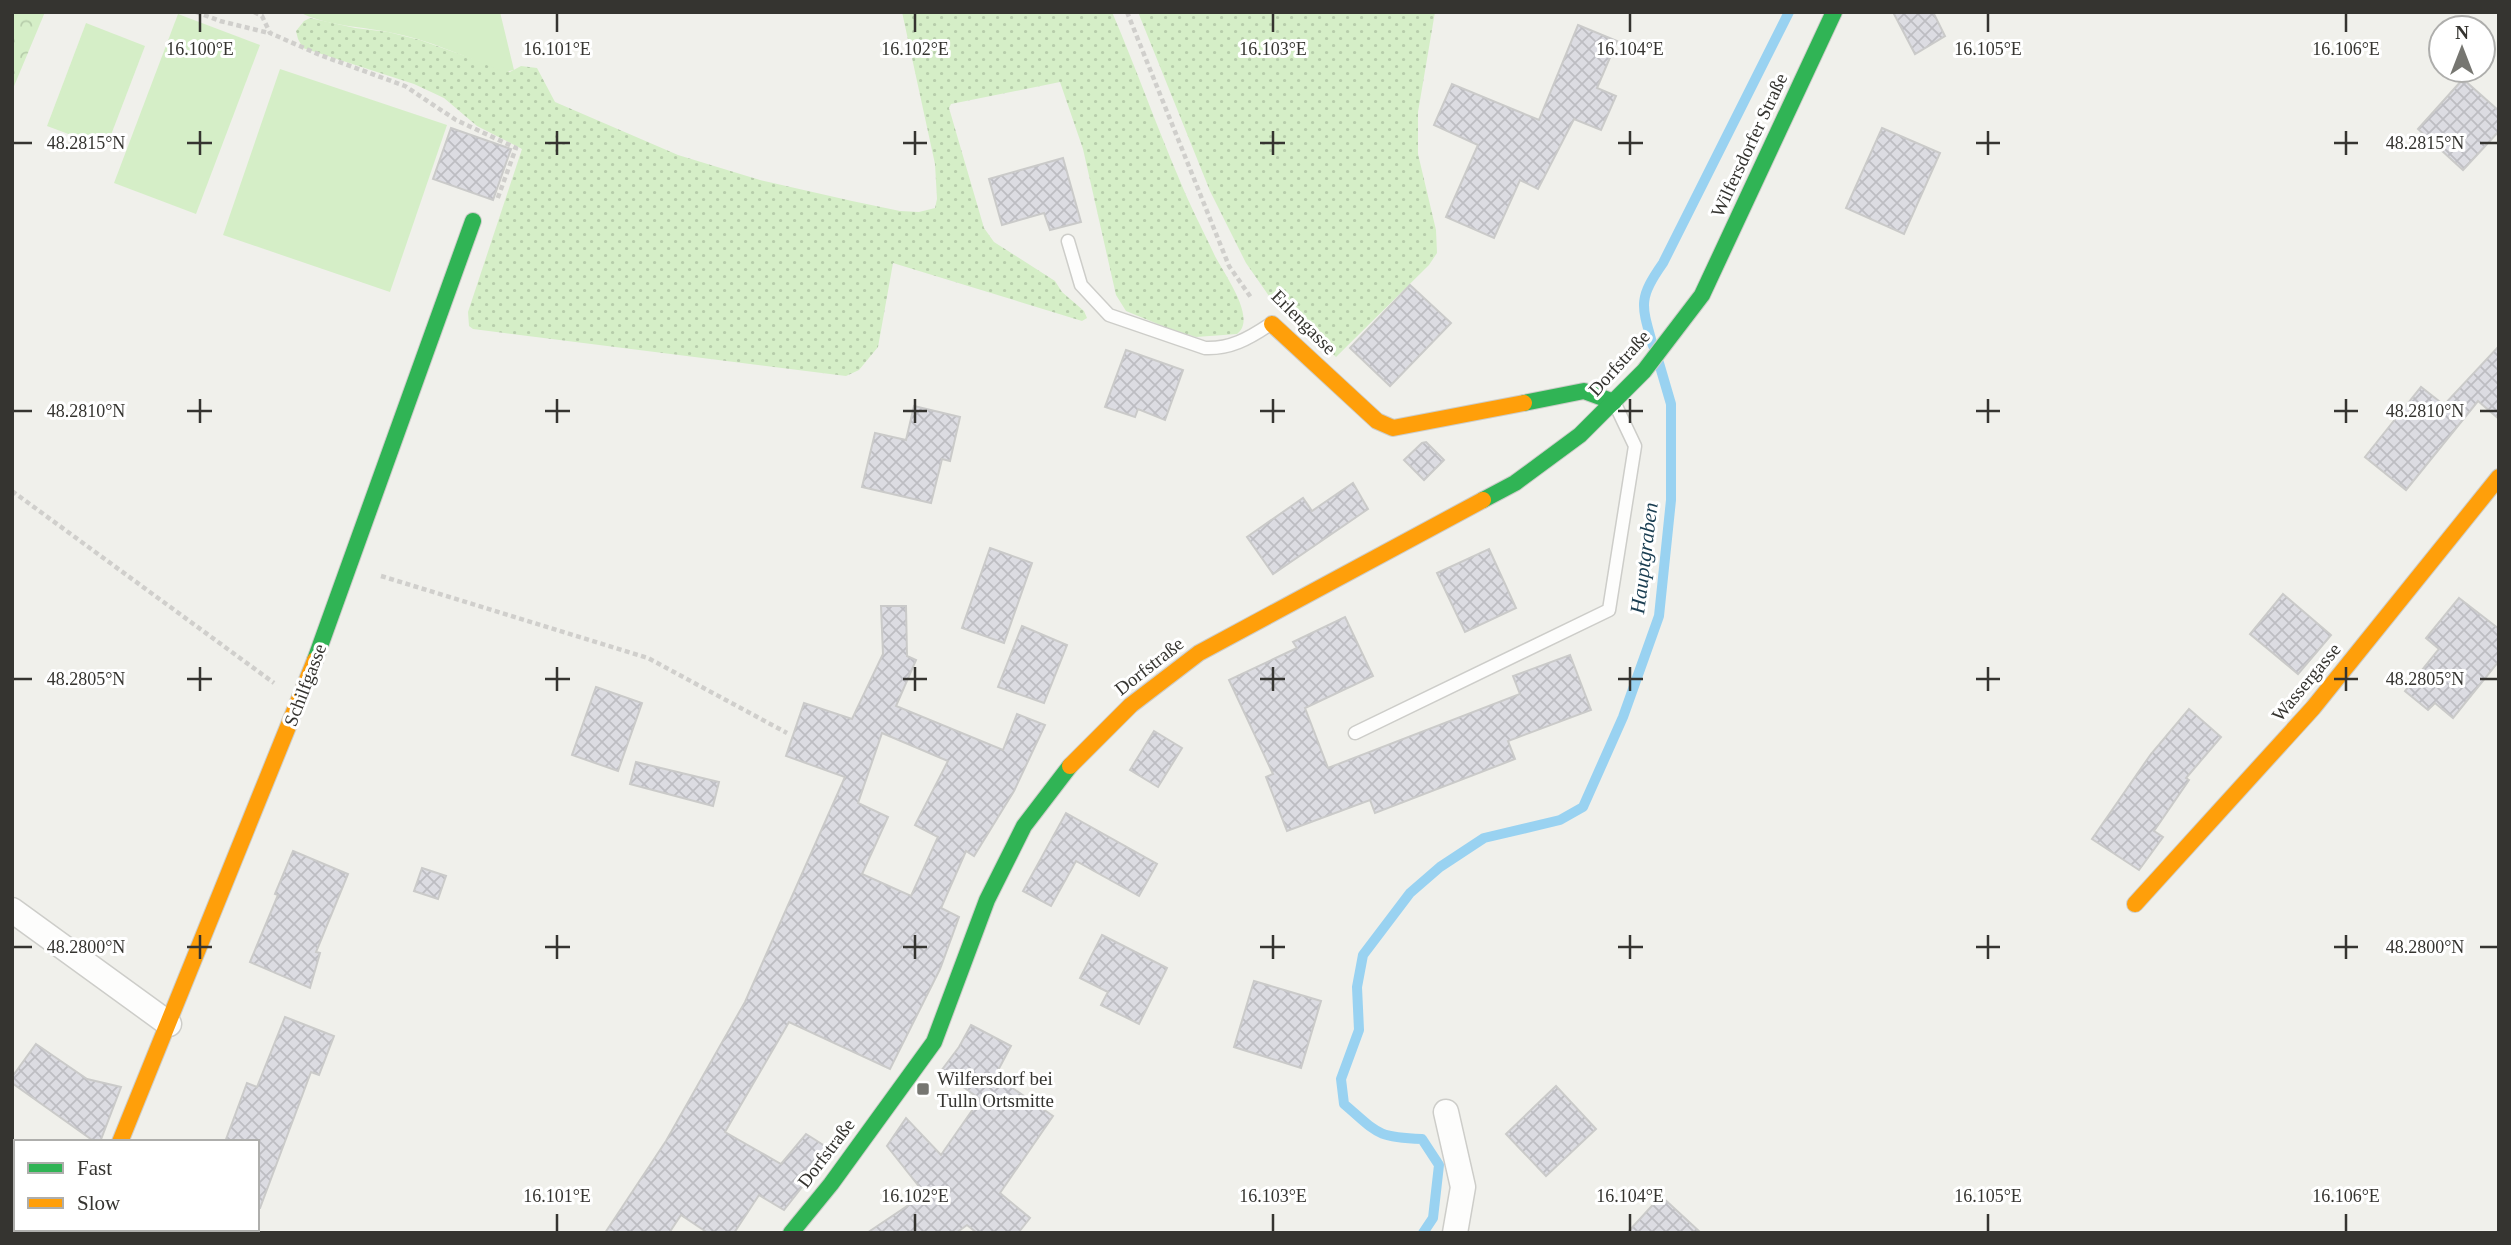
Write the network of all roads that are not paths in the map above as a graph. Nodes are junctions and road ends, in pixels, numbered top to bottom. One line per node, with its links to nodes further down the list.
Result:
1 (1834, 12): 4 (street, Wilfersdorfer Straße)
2 (473, 221): 11 (street, Schilfgasse)
3 (1068, 241): 5 (lane)
4 (1702, 295): 6 (street, Dorfstraße)
5 (1272, 324): 6 (street, Erlengasse)
6 (1614, 402): 8 (lane); 14 (street, Dorfstraße)
7 (2499, 477): 9 (street, Wassergasse)
8 (1355, 733)
9 (2134, 904)
10 (12, 910): 11 (street)
11 (169, 1024): 13 (street, Schilfgasse)
12 (1446, 1112): 15 (street)
13 (121, 1140)
14 (791, 1233)
15 (1455, 1233)

